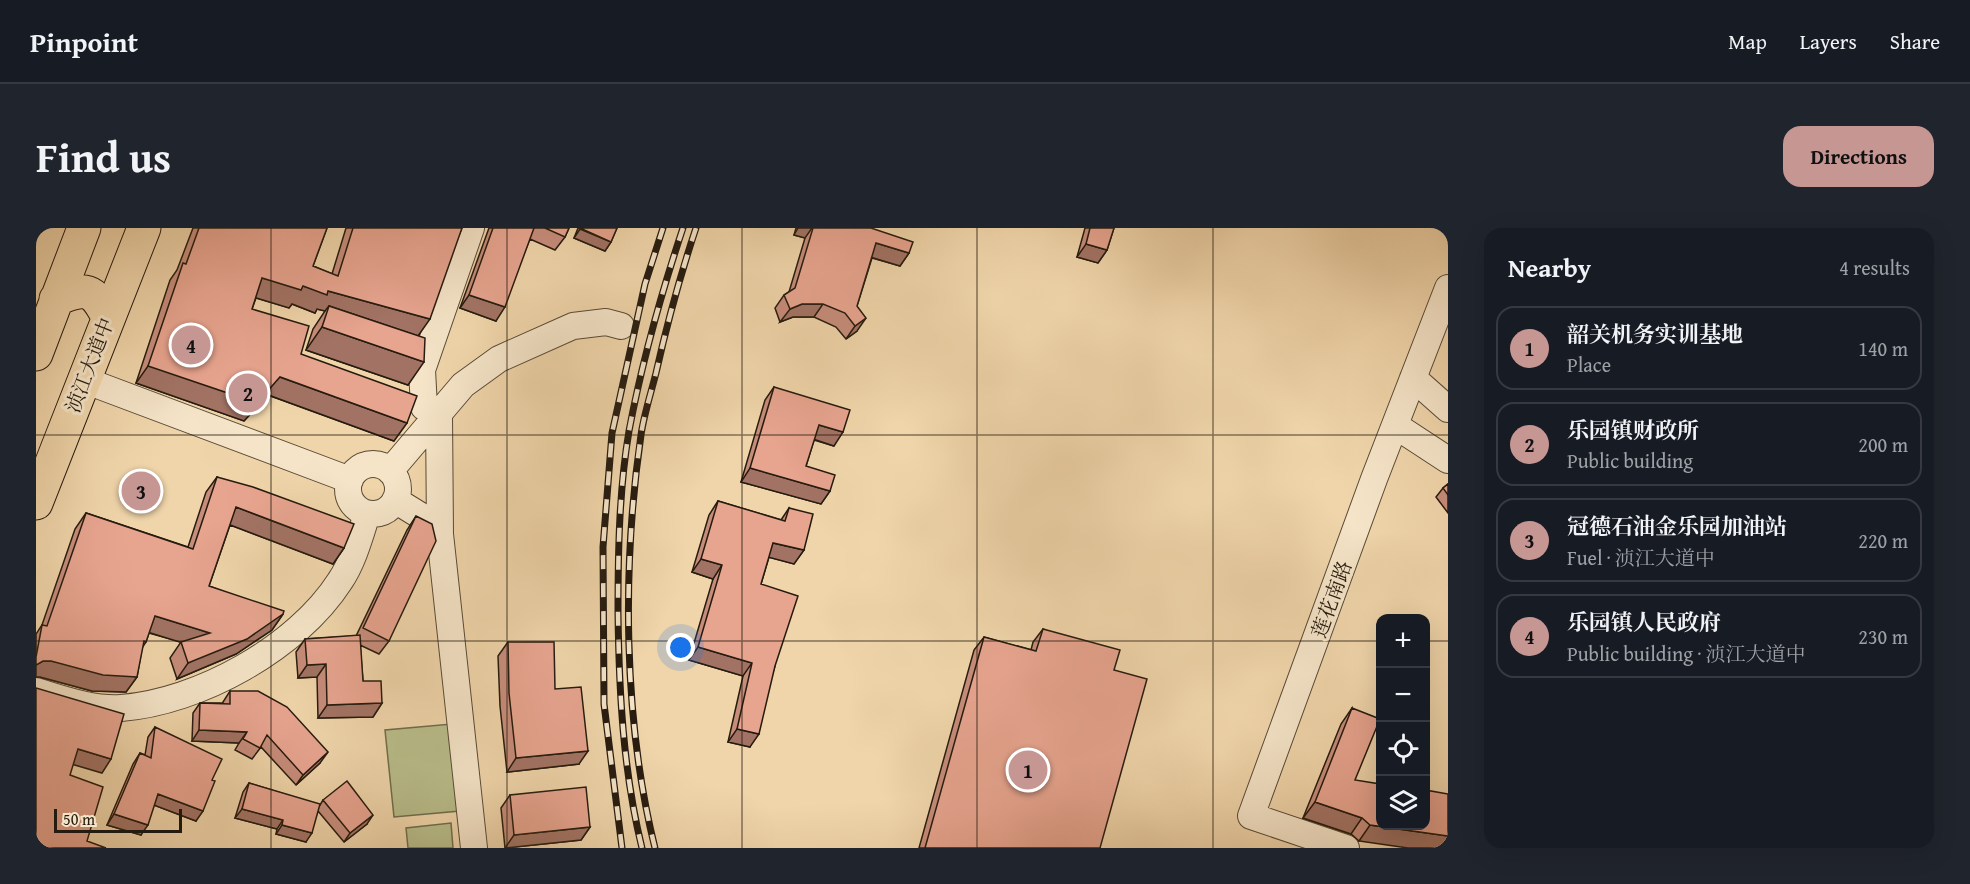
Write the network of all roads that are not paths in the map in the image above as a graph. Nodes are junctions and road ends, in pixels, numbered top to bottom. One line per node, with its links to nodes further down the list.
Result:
1 (84, 228): 5 (main road)
2 (144, 228): 6 (main road, 浈江大道中)
3 (471, 228): 12 (street)
4 (1448, 288): 9 (street, 莲花南路)
5 (46, 295): 6 (main road); 8 (main road)
6 (108, 316): 10 (main road, 浈江大道中)
7 (621, 326): 12 (street)
8 (36, 354)
9 (1413, 378): 11 (street); 13 (street, 莲花南路)
10 (84, 380): 16 (street); 18 (main road, 浈江大道中)
11 (1448, 409)
12 (439, 414): 15 (street); 20 (street)
13 (1396, 426): 14 (street); 23 (street, 莲花南路)
14 (1448, 460)
15 (390, 471): 16 (street); 17 (street)
16 (350, 480): 19 (street)
17 (396, 501): 19 (street); 20 (street)
18 (36, 502)
19 (368, 514): 21 (street)
20 (440, 534): 22 (street)
21 (36, 692)
22 (474, 848)
23 (1346, 848)

